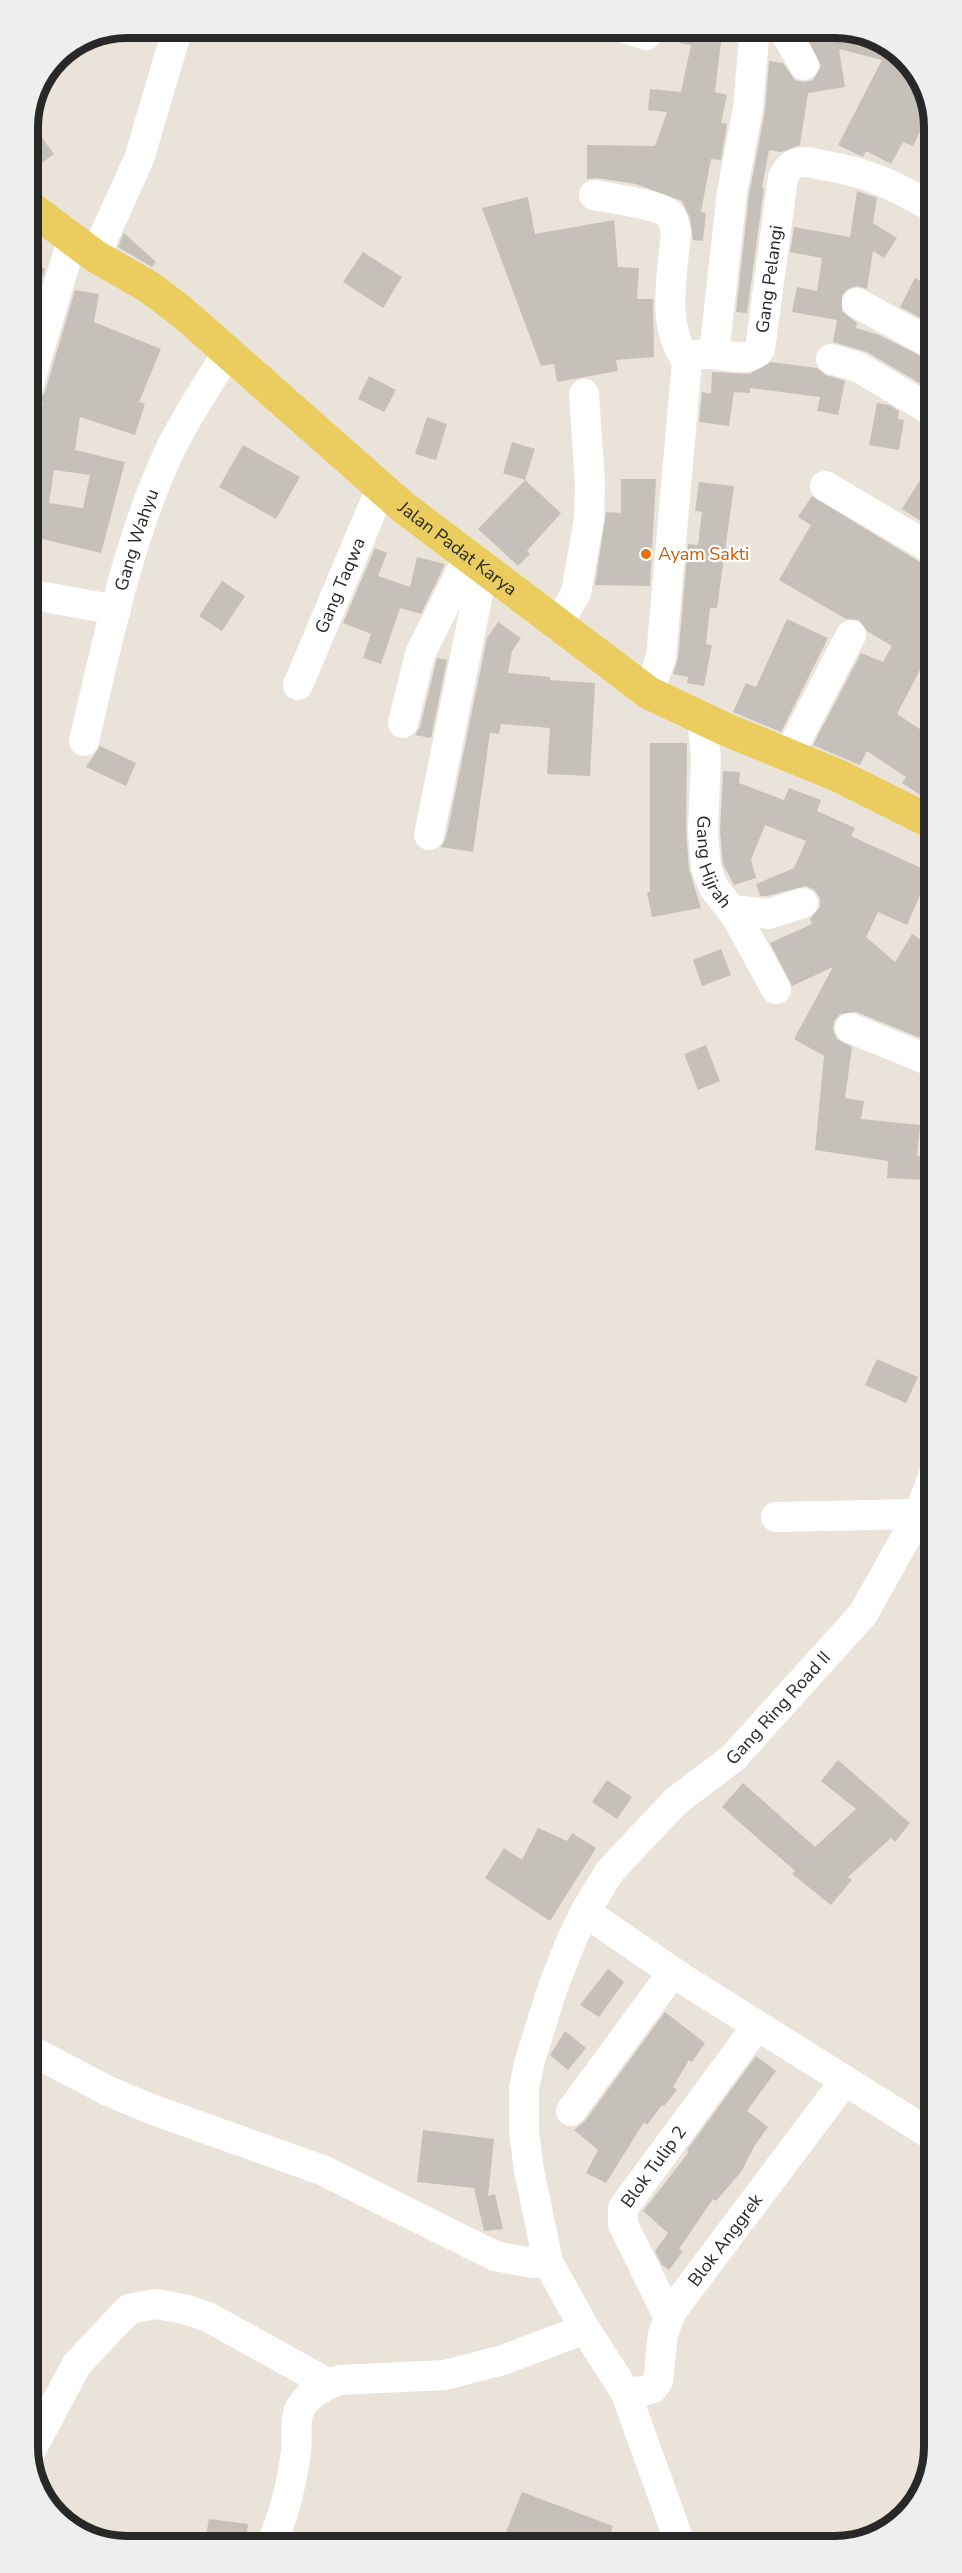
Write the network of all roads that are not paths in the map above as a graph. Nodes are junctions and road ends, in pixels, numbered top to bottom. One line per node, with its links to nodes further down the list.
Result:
1 (175, 38): 8 (street)
2 (753, 38): 12 (street)
3 (788, 38): 4 (street)
4 (804, 65)
5 (594, 195): 12 (street)
6 (924, 202): 12 (street, Gang Pelangi)
7 (38, 213): 8 (main road, Jalan Padat Karya)
8 (83, 248): 11 (main road, Jalan Padat Karya); 14 (street)
9 (857, 303): 10 (street)
10 (924, 340)
11 (227, 353): 18 (main road, Jalan Padat Karya); 22 (street, Gang Wahyu)
12 (701, 357): 26 (street)
13 (831, 359): 16 (street)
14 (38, 362)
15 (584, 394): 23 (street)
16 (924, 406)
17 (825, 486): 19 (street)
18 (381, 488): 20 (main road, Jalan Padat Karya); 25 (street, Gang Taqwa)
19 (924, 544)
20 (476, 564): 23 (main road, Jalan Padat Karya); 28 (street); 32 (street)
21 (38, 596): 22 (street)
22 (116, 610): 29 (street, Gang Wahyu)
23 (557, 626): 26 (main road, Jalan Padat Karya)
24 (850, 635): 30 (street)
25 (298, 685)
26 (650, 693): 27 (main road, Jalan Padat Karya)
27 (702, 718): 30 (main road, Jalan Padat Karya); 34 (street, Gang Hijrah)
28 (403, 723)
29 (84, 741)
30 (789, 754): 31 (main road, Jalan Padat Karya)
31 (924, 819)
32 (429, 835)
33 (802, 903): 34 (street)
34 (732, 910): 35 (street, Gang Hijrah)
35 (776, 989)
36 (850, 1028): 37 (street)
37 (924, 1058)
38 (924, 1501): 39 (street, Gang Ring Road II)
39 (919, 1514): 40 (street); 41 (street, Gang Ring Road II)
40 (776, 1517)
41 (585, 1912): 42 (street); 48 (street, Gang Ring Road II)
42 (673, 1972): 43 (street); 46 (street)
43 (757, 2026): 45 (street); 49 (street, Blok Tulip 2)
44 (38, 2054): 48 (street)
45 (844, 2082): 47 (street); 49 (street, Blok Anggrek)
46 (571, 2111)
47 (924, 2131)
48 (548, 2262): 50 (street, Gang Ring Road II)
49 (669, 2318): 52 (street, Blok Anggrek)
50 (585, 2329): 51 (street); 52 (street, Gang Ring Road II)
51 (329, 2384): 53 (street); 54 (street)
52 (625, 2391): 55 (street, Gang Ring Road II)
53 (38, 2437)
54 (274, 2535)
55 (677, 2536)

